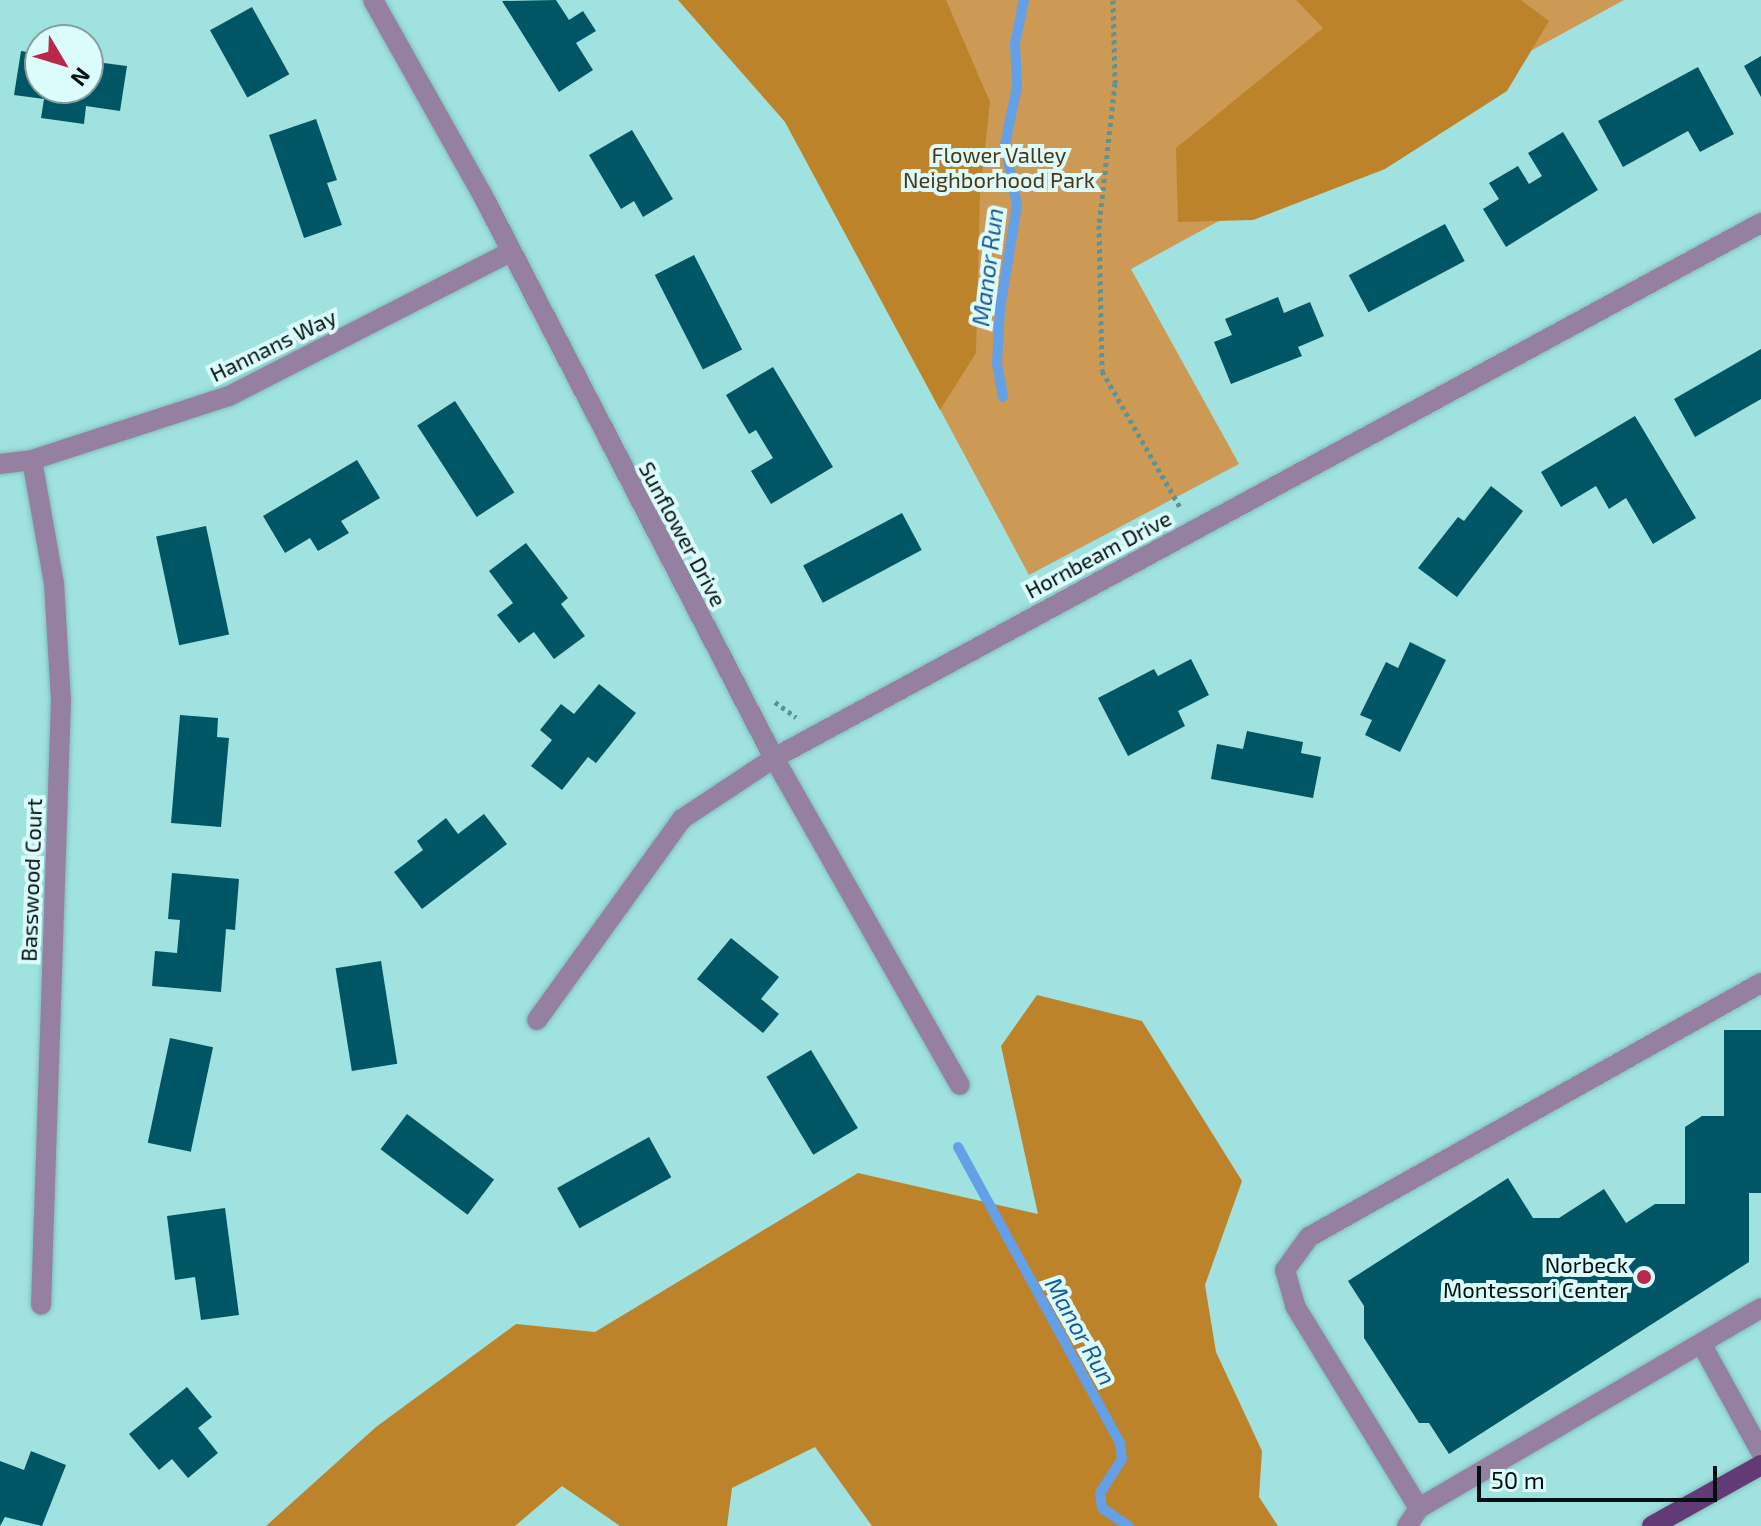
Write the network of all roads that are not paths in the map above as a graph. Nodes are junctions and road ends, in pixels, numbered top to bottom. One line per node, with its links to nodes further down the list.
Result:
1 (373, 0): 3 (street, Sunflower Drive)
2 (1761, 223): 6 (street, Hornbeam Drive)
3 (509, 253): 4 (street, Hannans Way); 6 (street, Sunflower Drive)
4 (32, 460): 5 (street, Hannans Way); 10 (street, Basswood Court)
5 (0, 464)
6 (774, 758): 8 (street, Hornbeam Drive); 9 (street, Sunflower Drive)
7 (1761, 983): 15 (street)
8 (537, 1020)
9 (960, 1085)
10 (41, 1305)
11 (1761, 1308): 12 (street)
12 (1702, 1345): 13 (street); 15 (street)
13 (1761, 1452)
14 (1761, 1465): 16 (main road)
15 (1419, 1508): 17 (street)
16 (1677, 1520): 18 (main road)
17 (1407, 1526)
18 (1652, 1526)

